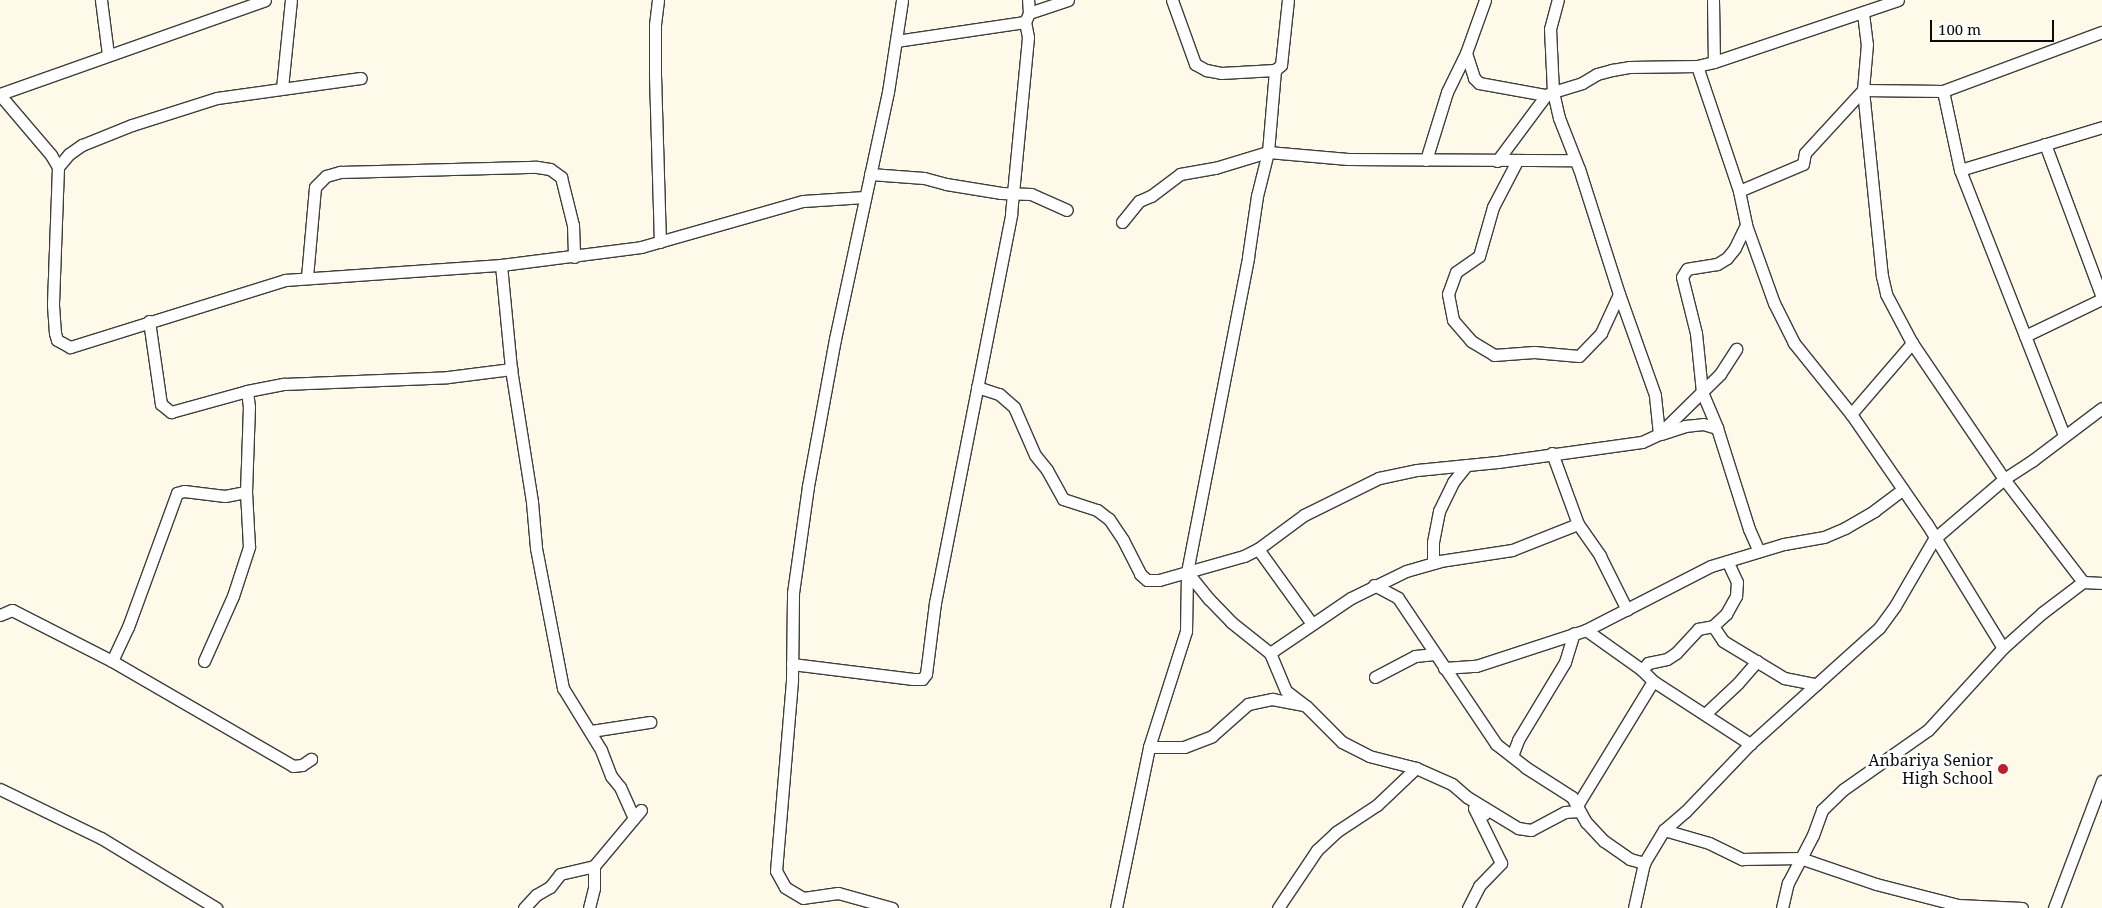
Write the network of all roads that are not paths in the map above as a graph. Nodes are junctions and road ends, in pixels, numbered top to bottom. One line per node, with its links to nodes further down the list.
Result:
1 (101, 0): 19 (street)
2 (265, 0): 19 (street)
3 (291, 0): 24 (street)
4 (658, 0): 45 (street)
5 (902, 0): 17 (street)
6 (1028, 0): 15 (street)
7 (1068, 0): 15 (street)
8 (1172, 0): 22 (street)
9 (1288, 0): 22 (street)
10 (1485, 0): 18 (street)
11 (1558, 0): 27 (street)
12 (1714, 0): 20 (street)
13 (1898, 0): 14 (street)
14 (1863, 13): 20 (street); 25 (street)
15 (1027, 18): 17 (street); 40 (street)
16 (2102, 32): 26 (street)
17 (896, 41): 38 (street)
18 (1466, 53): 27 (street); 32 (street)
19 (108, 56): 28 (street)
20 (1714, 62): 21 (street)
21 (1697, 66): 27 (street); 39 (street)
22 (1275, 70): 31 (street)
23 (361, 78): 24 (street)
24 (282, 88): 36 (street)
25 (1864, 90): 26 (street); 39 (street); 53 (street)
26 (1943, 91): 37 (street)
27 (1550, 94): 33 (street); 34 (street)
28 (0, 95): 36 (street)
29 (2102, 127): 30 (street)
30 (2045, 144): 37 (street); 50 (street)
31 (1268, 152): 32 (street); 43 (street); 75 (street)
32 (1426, 160): 34 (street)
33 (1574, 160): 35 (street); 49 (street)
34 (1497, 161): 35 (street)
35 (1517, 161): 49 (street)
36 (58, 167): 51 (street)
37 (1960, 170): 52 (street)
38 (870, 174): 40 (street); 41 (street)
39 (1739, 191): 44 (street)
40 (1014, 193): 42 (street); 56 (street)
41 (865, 197): 45 (street); 90 (street)
42 (1067, 210)
43 (1122, 222)
44 (1746, 226): 58 (street); 60 (street)
45 (660, 242): 46 (street)
46 (574, 257): 47 (street); 48 (street)
47 (501, 265): 48 (street); 55 (street)
48 (307, 277): 51 (street)
49 (1618, 294): 62 (street)
50 (2102, 298): 52 (street)
51 (149, 321): 57 (street)
52 (2025, 336): 63 (street)
53 (1912, 343): 60 (street); 66 (street)
54 (1736, 349): 58 (street)
55 (511, 369): 57 (street); 99 (street)
56 (978, 387): 75 (street); 90 (street)
57 (246, 391): 68 (street)
58 (1702, 392): 61 (street); 62 (street)
59 (2102, 408): 63 (street)
60 (1851, 414): 67 (street)
61 (1717, 428): 62 (street); 72 (street)
62 (1659, 434): 64 (street)
63 (2064, 435): 66 (street)
64 (1552, 453): 65 (street); 69 (street)
65 (1467, 465): 71 (street); 74 (street)
66 (2004, 479): 70 (street); 76 (street)
67 (1902, 489): 70 (street); 72 (street)
68 (246, 492): 87 (street); 89 (street)
69 (1578, 524): 74 (street); 79 (street)
70 (1934, 538): 84 (street); 95 (street)
71 (1258, 550): 75 (street); 81 (street)
72 (1759, 551): 73 (street)
73 (1727, 561): 79 (street); 82 (street)
74 (1433, 563): 78 (street)
75 (1187, 572): 85 (street); 101 (street)
76 (2084, 582): 77 (street); 84 (street)
77 (2102, 583)
78 (1374, 585): 81 (street); 86 (street)
79 (1627, 610): 83 (street)
80 (0, 615): 89 (street)
81 (1312, 624): 85 (street)
82 (1713, 626): 88 (street); 92 (street)
83 (1580, 632): 91 (street); 92 (street); 102 (street)
84 (2003, 648): 110 (street)
85 (1270, 653): 96 (street)
86 (1435, 654): 91 (street); 93 (street)
87 (204, 661)
88 (1757, 661): 95 (street); 97 (street)
89 (112, 662): 103 (street)
90 (792, 664): 116 (street)
91 (1444, 668): 102 (street)
92 (1642, 670): 94 (street)
93 (1375, 677)
94 (1653, 681): 97 (street); 107 (street)
95 (1816, 684): 100 (street)
96 (1306, 706): 101 (street); 104 (street)
97 (1705, 714): 100 (street)
98 (650, 722): 99 (street)
99 (590, 731): 112 (street)
100 (1750, 744): 109 (street)
101 (1149, 747): 117 (street)
102 (1512, 756): 107 (street)
103 (311, 759)
104 (1416, 768): 108 (street); 118 (street)
105 (2102, 780): 123 (street)
106 (0, 789): 113 (street)
107 (1578, 807): 108 (street); 111 (street)
108 (1518, 828): 119 (street)
109 (1664, 830): 110 (street); 111 (street)
110 (1800, 858): 121 (street); 122 (street)
111 (1644, 863): 120 (street)
112 (594, 866): 114 (street); 115 (street)
113 (216, 908)
114 (524, 908)
115 (589, 908)
116 (892, 908)
117 (1116, 908)
118 (1278, 908)
119 (1468, 908)
120 (1634, 908)
121 (1782, 908)
122 (2022, 908)
123 (2054, 908)

